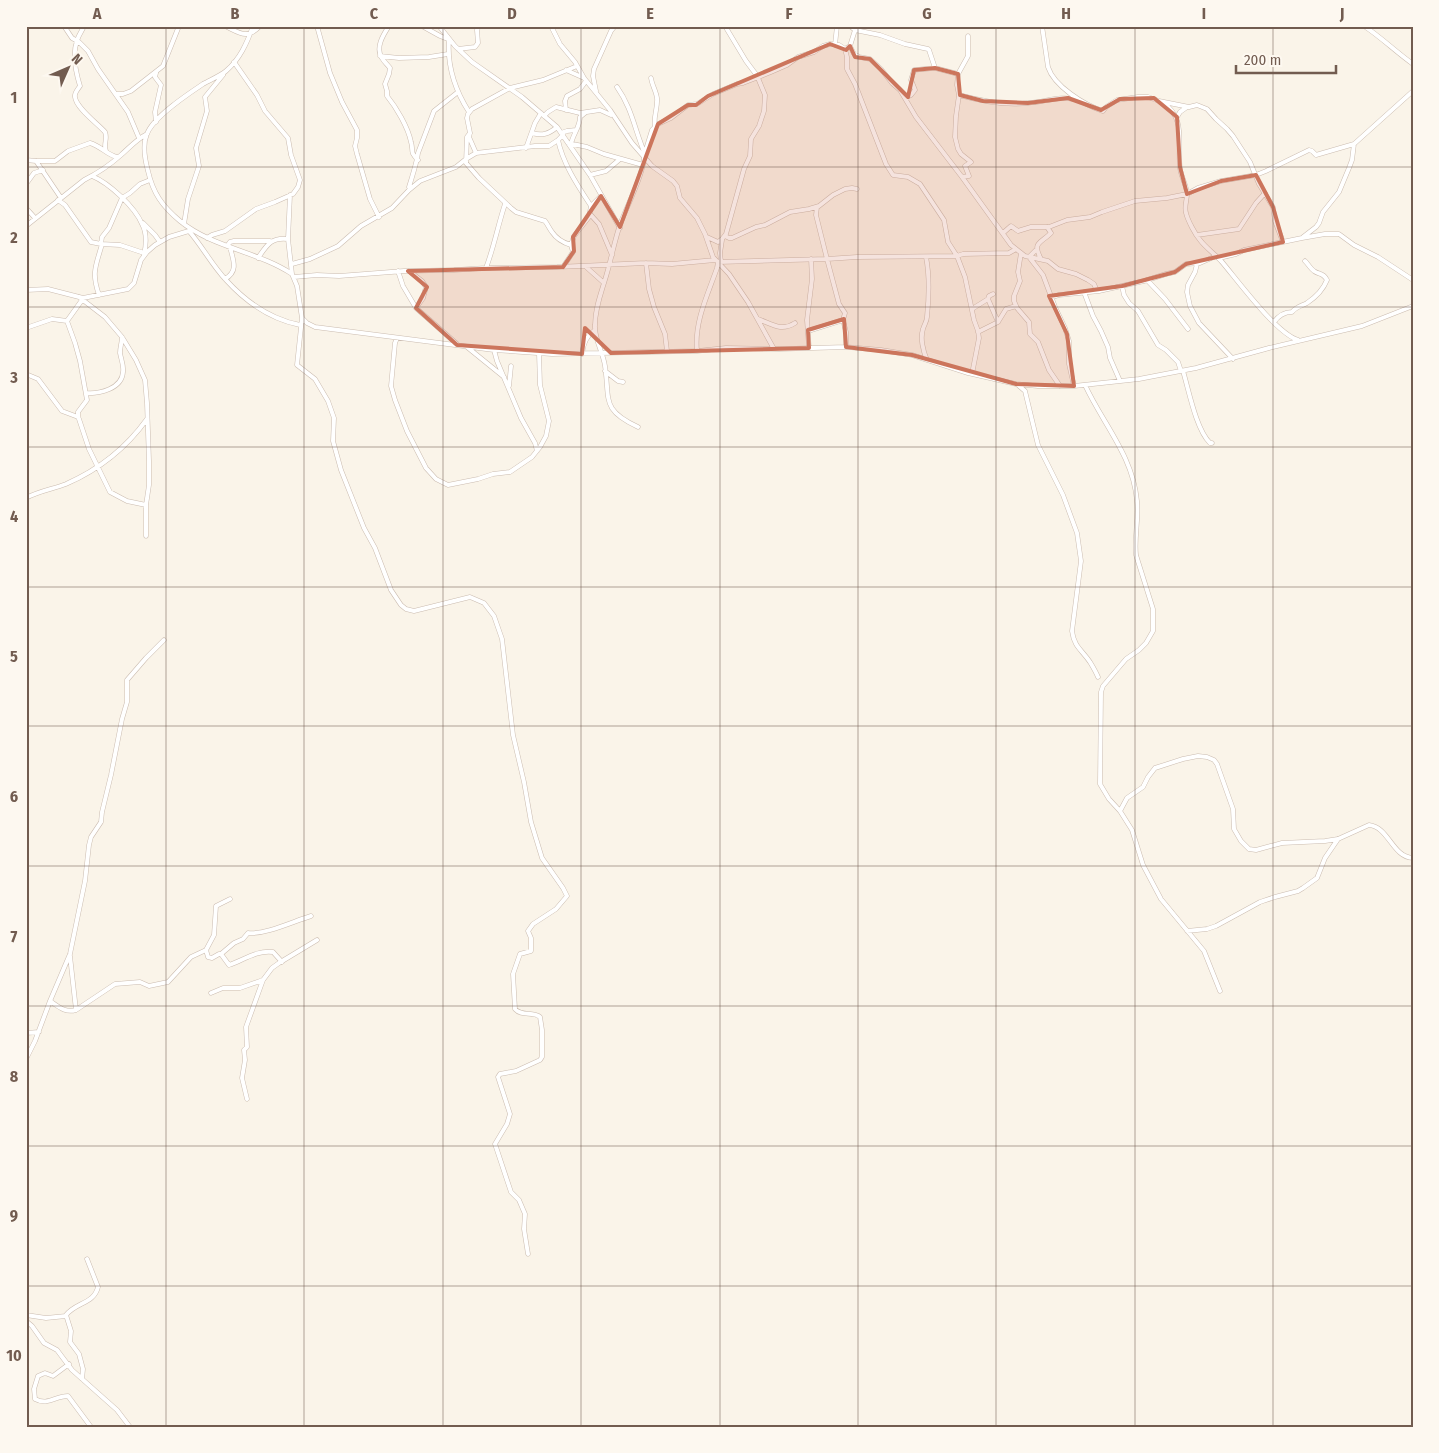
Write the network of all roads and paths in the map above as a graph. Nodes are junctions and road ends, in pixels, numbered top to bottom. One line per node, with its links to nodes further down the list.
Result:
1 (64, 26): 22 (street)
2 (84, 26): 22 (street)
3 (179, 26): 36 (street)
4 (225, 26): 20 (street)
5 (253, 26): 20 (street)
6 (260, 26): 20 (street)
7 (317, 26): 101 (street)
8 (389, 26): 29 (street)
9 (422, 26): 23 (street)
10 (439, 26): 23 (street)
11 (479, 26): 26 (street)
12 (551, 26): 32 (street)
13 (615, 26): 45 (street)
14 (725, 26): 38 (street)
15 (837, 26): 24 (street)
16 (850, 26): 19 (street)
17 (1042, 26): 49 (street)
18 (1364, 26): 31 (street)
19 (854, 30): 25 (street); 33 (street)
20 (250, 34): 30 (street)
21 (968, 36): 37 (street)
22 (77, 40): 46 (street); 71 (street)
23 (450, 40): 26 (street); 28 (street)
24 (835, 44): 27 (street); 38 (street)
25 (850, 46): 27 (street); 48 (street)
26 (458, 49): 42 (street)
27 (845, 49): 127 (street)
28 (448, 54): 29 (street); 44 (street)
29 (380, 56): 78 (street)
30 (234, 62): 34 (street); 92 (street)
31 (1413, 64)
32 (577, 66): 35 (street); 40 (street)
33 (935, 68): 37 (street); 48 (street)
34 (227, 70): 58 (street); 104 (street)
35 (566, 70): 40 (street); 42 (street)
36 (157, 71): 46 (street); 58 (street)
37 (958, 74): 47 (street)
38 (758, 77): 60 (street); 113 (street)
39 (652, 78): 60 (street)
40 (585, 80): 45 (street); 52 (street)
41 (617, 87): 73 (street)
42 (510, 88): 53 (street); 55 (street)
43 (1413, 91): 69 (street)
44 (458, 92): 53 (street); 78 (street)
45 (596, 92): 73 (street)
46 (116, 94): 66 (street)
47 (959, 95): 49 (street); 85 (street)
48 (905, 98): 85 (street)
49 (1079, 100): 50 (street)
50 (1159, 101): 51 (street); 57 (street)
51 (1188, 107): 57 (street); 83 (street)
52 (566, 110): 54 (street); 55 (street)
53 (469, 112): 62 (street)
54 (585, 112): 56 (street); 61 (street)
55 (543, 114): 59 (street); 63 (street)
56 (612, 115)
57 (1177, 117): 91 (street)
58 (156, 122): 64 (street)
59 (557, 127): 63 (street); 65 (street)
60 (655, 127): 73 (street)
61 (576, 130): 65 (street); 68 (street)
62 (470, 133): 72 (street); 75 (street)
63 (532, 133): 70 (street)
64 (147, 134): 66 (street); 86 (street)
65 (562, 134): 67 (street); 68 (street)
66 (139, 138): 74 (street)
67 (558, 140): 70 (street); 97 (street)
68 (570, 144): 76 (street); 82 (street)
69 (1354, 144): 83 (street); 114 (street)
70 (526, 148): 72 (street)
71 (106, 151): 74 (street); 79 (street)
72 (476, 153): 75 (street)
73 (645, 156): 80 (street); 111 (street)
74 (119, 157): 84 (street)
75 (466, 159): 96 (street); 101 (street)
76 (620, 159): 80 (street); 82 (street)
77 (26, 160): 79 (street)
78 (418, 160): 88 (street)
79 (36, 162): 81 (street)
80 (642, 165): 107 (street)
81 (42, 170): 87 (street); 95 (street)
82 (590, 175): 93 (street)
83 (1256, 175): 90 (street); 91 (street)
84 (92, 176): 94 (street); 95 (street)
85 (962, 177): 109 (street)
86 (150, 180): 94 (street); 104 (street)
87 (26, 184)
88 (409, 187)
89 (857, 189): 98 (street)
90 (1266, 193): 110 (street); 118 (street)
91 (1187, 194): 106 (street); 110 (street)
92 (290, 195): 112 (street); 115 (street)
93 (601, 196): 97 (street); 107 (street)
94 (122, 198): 103 (street); 119 (street)
95 (59, 199): 102 (street); 119 (street)
96 (505, 204): 120 (street); 143 (street)
97 (591, 206): 100 (street)
98 (816, 207): 113 (street); 133 (street)
99 (26, 208): 102 (street)
100 (590, 214): 120 (street); 126 (street)
101 (379, 217): 138 (street)
102 (35, 218): 105 (street)
103 (142, 223): 117 (street); 125 (street)
104 (184, 224): 108 (street)
105 (27, 225)
106 (1048, 227): 109 (street); 123 (street)
107 (620, 228): 126 (street)
108 (190, 230): 112 (street); 117 (street); 147 (street)
109 (1003, 233): 122 (street)
110 (1197, 235): 130 (street)
111 (707, 237): 113 (street); 135 (street)
112 (208, 238): 121 (street)
113 (724, 238): 135 (street)
114 (1302, 238): 118 (street); 149 (street)
115 (288, 239): 116 (street); 138 (street)
116 (270, 241): 121 (street); 131 (street)
117 (160, 242): 125 (street)
118 (1283, 242): 130 (street)
119 (102, 244): 125 (street); 156 (street)
120 (571, 245): 142 (street)
121 (229, 247): 131 (street); 147 (street)
122 (1016, 250): 124 (street); 127 (street)
123 (1036, 250): 129 (street); 134 (street)
124 (1021, 253): 129 (street); 160 (street)
125 (144, 255): 156 (street)
126 (612, 255): 140 (street)
127 (957, 256): 128 (street); 163 (street)
128 (926, 257): 133 (street); 194 (street)
129 (1029, 257): 134 (street); 157 (street)
130 (1217, 257): 139 (street); 169 (street)
131 (258, 258): 146 (street)
132 (811, 259): 133 (street); 135 (street); 175 (street)
133 (827, 259): 166 (street)
134 (1041, 260): 153 (street)
135 (718, 261): 137 (street); 165 (street); 188 (street)
136 (1305, 261): 169 (street)
137 (646, 263): 140 (street); 187 (street)
138 (292, 264): 146 (street)
139 (1197, 264): 148 (street); 193 (street)
140 (609, 265): 141 (street); 150 (street)
141 (586, 266): 142 (street); 150 (street)
142 (563, 267): 143 (street)
143 (486, 268): 144 (street)
144 (408, 271): 145 (street); 162 (street)
145 (398, 272): 146 (street); 162 (street)
146 (293, 275): 164 (street)
147 (225, 279): 171 (street)
148 (1147, 280): 151 (street); 173 (street)
149 (1413, 280)
150 (604, 283): 174 (street)
151 (1122, 286): 153 (street); 197 (street)
152 (26, 290): 158 (street)
153 (1097, 291): 154 (street)
154 (1084, 292): 157 (street); 201 (street)
155 (993, 294): 159 (street)
156 (99, 296): 158 (street)
157 (1052, 297): 207 (street)
158 (80, 298): 167 (street); 177 (street)
159 (988, 300): 163 (street); 168 (street)
160 (1016, 306): 168 (street); 206 (street)
161 (1413, 306): 179 (street)
162 (416, 308): 180 (street)
163 (972, 309): 176 (street)
164 (302, 318): 171 (street); 178 (street)
165 (758, 319): 170 (street); 185 (street)
166 (843, 320): 175 (street); 183 (street)
167 (67, 321): 172 (street); 208 (street)
168 (998, 322): 176 (street)
169 (1274, 322): 179 (street)
170 (796, 323)
171 (300, 325): 240 (street)
172 (26, 328)
173 (1188, 328)
174 (595, 330): 181 (street); 191 (street)
175 (808, 331): 184 (street)
176 (978, 332): 199 (street)
177 (122, 337): 208 (street); 210 (street)
178 (397, 338): 180 (street); 213 (street)
179 (1300, 341): 193 (street)
180 (458, 345): 182 (street)
181 (599, 345): 190 (street); 192 (street)
182 (465, 346): 186 (street); 200 (street)
183 (846, 347): 184 (street); 194 (street)
184 (809, 348): 185 (street)
185 (774, 349): 188 (street)
186 (494, 350): 189 (street); 200 (street)
187 (667, 351): 188 (street); 190 (street)
188 (697, 351)
189 (539, 353): 191 (street); 213 (street)
190 (612, 353): 192 (street)
191 (582, 354): 192 (street)
192 (603, 354): 196 (street)
193 (1233, 359): 197 (street)
194 (927, 360): 199 (street)
195 (511, 366): 205 (street)
196 (605, 371): 202 (street); 211 (street)
197 (1182, 371): 201 (street); 212 (street)
198 (26, 374): 209 (street)
199 (972, 374): 203 (street)
200 (506, 379): 205 (street)
201 (1120, 381): 204 (street)
202 (623, 382)
203 (1016, 384): 206 (street); 219 (street)
204 (1085, 385): 207 (street); 220 (street)
205 (509, 386): 213 (street)
206 (1060, 386): 207 (street)
207 (1074, 386)
208 (86, 393): 209 (street)
209 (78, 416): 214 (street)
210 (147, 418): 214 (street); 216 (street)
211 (638, 427)
212 (1212, 443)
213 (537, 451)
214 (97, 467): 215 (street); 216 (street)
215 (26, 498)
216 (146, 505): 217 (street)
217 (146, 536)
218 (164, 640): 228 (street)
219 (1098, 677)
220 (1120, 811): 221 (street); 225 (street)
221 (1338, 839): 222 (street); 225 (street)
222 (1413, 858)
223 (230, 899): 227 (street)
224 (311, 916): 229 (street)
225 (1187, 931): 232 (street)
226 (317, 940): 230 (street)
227 (206, 950): 229 (street); 235 (street)
228 (70, 954): 234 (street); 235 (street)
229 (221, 954): 230 (street)
230 (282, 962): 231 (street)
231 (263, 980): 233 (street); 239 (street)
232 (1220, 991)
233 (211, 993)
234 (50, 1001): 235 (street); 236 (street)
235 (76, 1010)
236 (39, 1032): 237 (street); 238 (street)
237 (26, 1033)
238 (26, 1059)
239 (247, 1099)
240 (528, 1254)
241 (87, 1260): 243 (street)
242 (26, 1315): 243 (street)
243 (66, 1316): 246 (street)
244 (26, 1321): 245 (street)
245 (68, 1364): 246 (street); 247 (street)
246 (82, 1380): 248 (street)
247 (91, 1427)
248 (130, 1427)

